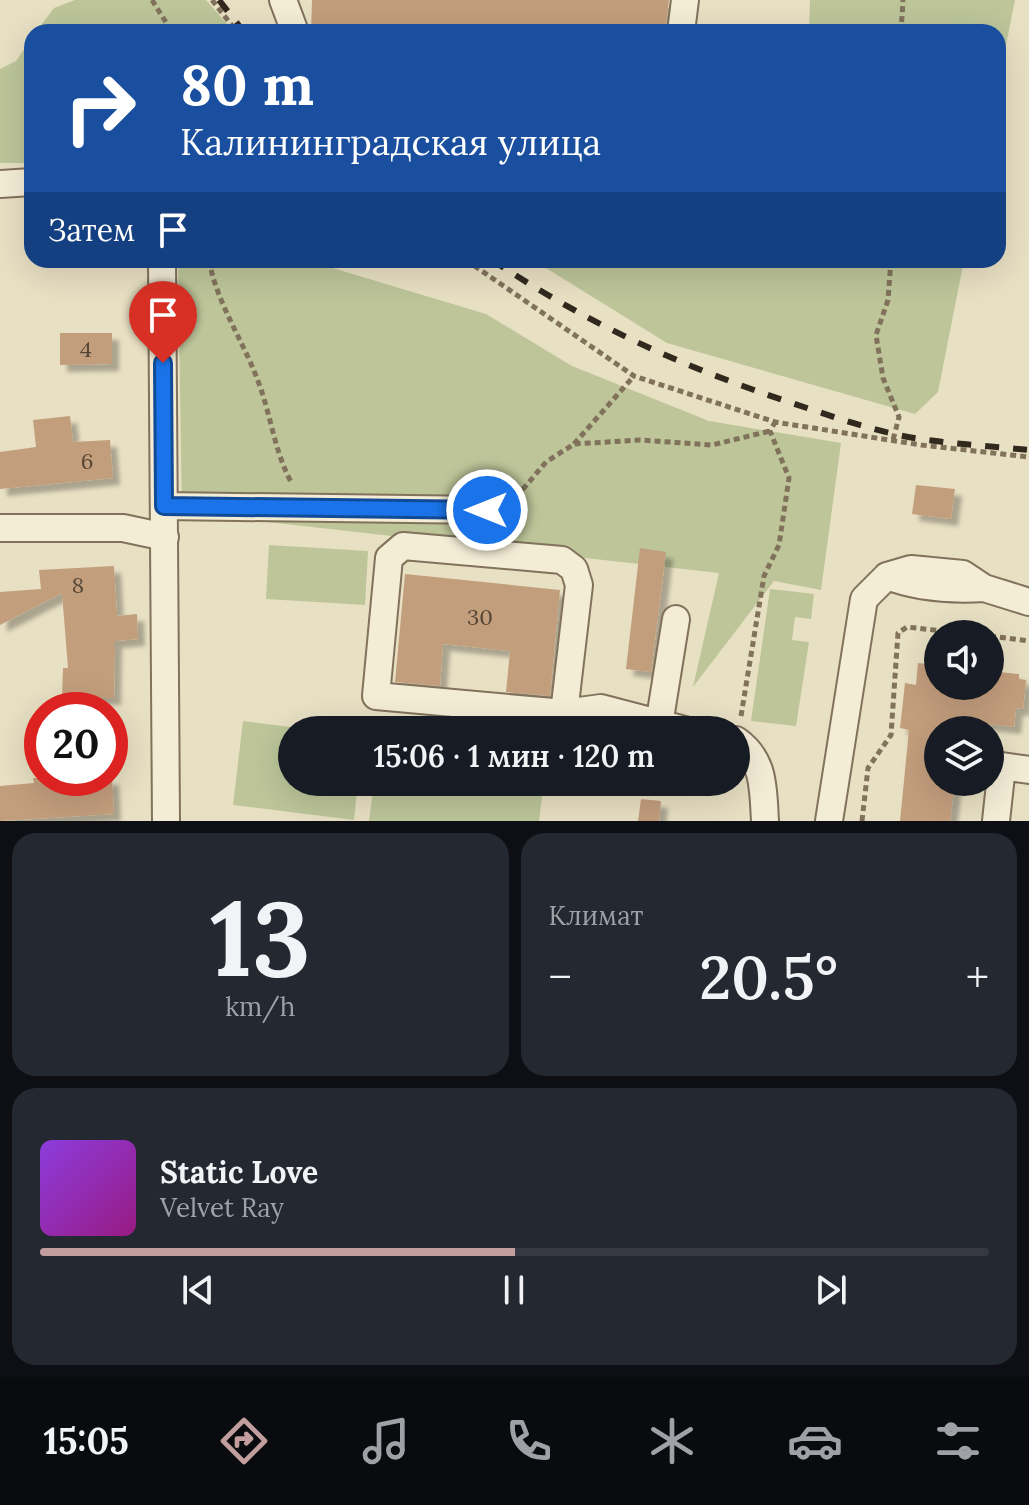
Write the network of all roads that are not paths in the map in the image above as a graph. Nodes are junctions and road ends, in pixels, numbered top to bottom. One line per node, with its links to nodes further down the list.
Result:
1 (283, 0): 3 (street)
2 (685, 0): 4 (street)
3 (292, 24)
4 (682, 24)
5 (24, 182): 6 (street)
6 (0, 184)
7 (162, 268): 8 (street)
8 (164, 506): 9 (street); 11 (street)
9 (487, 510)
10 (0, 528): 11 (street)
11 (165, 537): 19 (street)
12 (1029, 602): 21 (street)
13 (676, 619): 16 (street)
14 (564, 713): 14 (street); 15 (street)
15 (631, 716)
16 (672, 716)
17 (750, 751): 20 (street)
18 (1029, 770): 22 (street)
19 (166, 821)
20 (765, 821)
21 (829, 821)
22 (996, 821)

